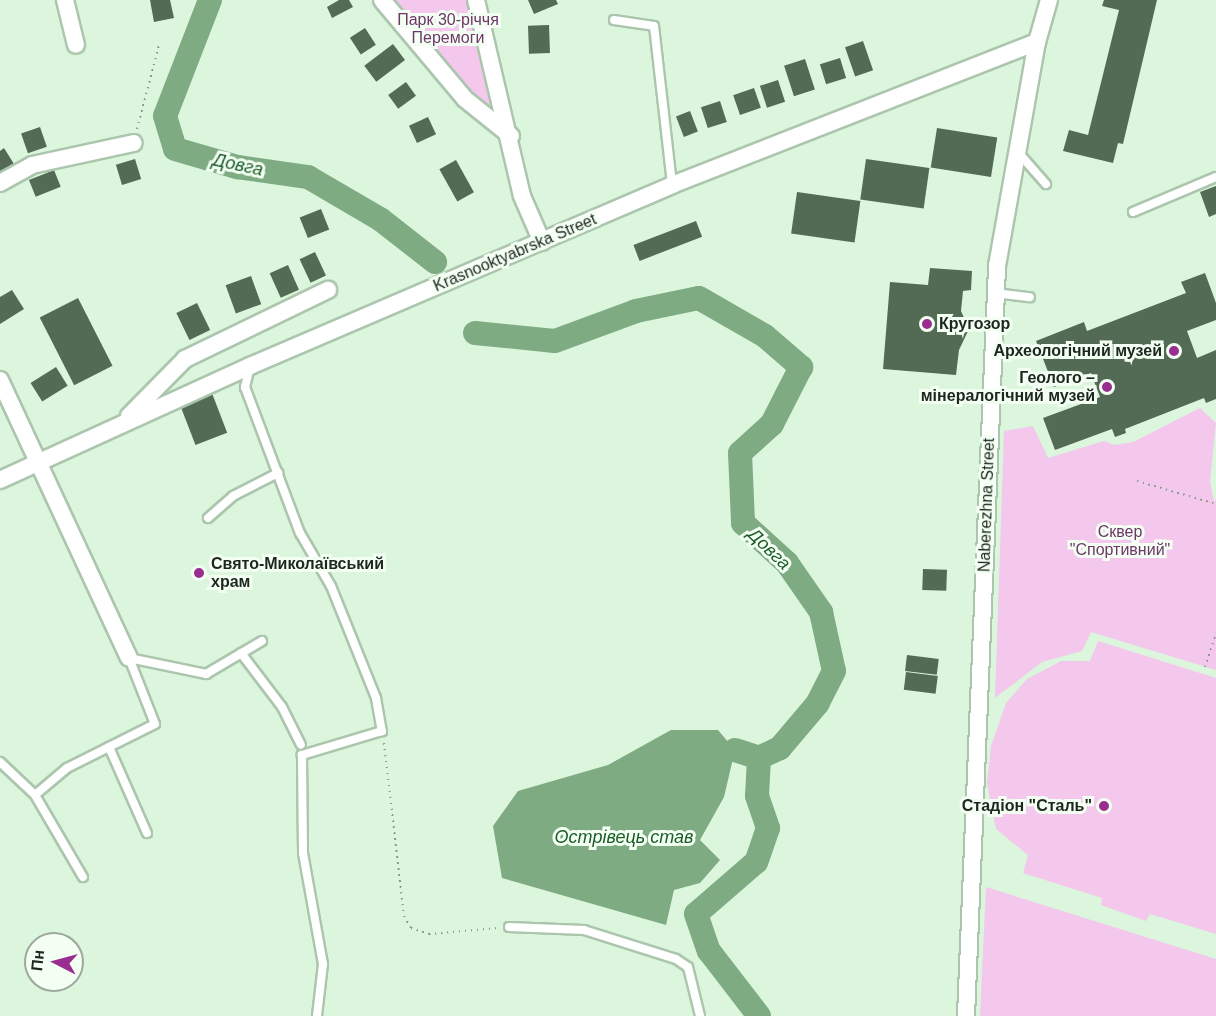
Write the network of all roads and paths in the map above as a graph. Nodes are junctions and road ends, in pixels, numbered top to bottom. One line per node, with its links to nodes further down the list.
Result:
1 (65, 0): 7 (street)
2 (382, 0): 9 (street)
3 (477, 0): 9 (street)
4 (1049, 0): 6 (street, Naberezhna Street)
5 (614, 20): 15 (lane)
6 (1037, 42): 11 (street, Naberezhna Street); 15 (street, Krasnooktyabrska Street)
7 (76, 45)
8 (159, 45): 10 (path)
9 (511, 136): 17 (street)
10 (134, 143): 13 (street)
11 (1016, 150): 14 (lane); 19 (street, Naberezhna Street)
12 (1216, 177): 16 (lane)
13 (0, 183)
14 (1046, 184)
15 (672, 186): 17 (street, Krasnooktyabrska Street)
16 (1133, 212)
17 (542, 242): 21 (street, Krasnooktyabrska Street)
18 (328, 290): 23 (street)
19 (995, 293): 20 (lane); 45 (street, Naberezhna Street)
20 (1030, 297)
21 (250, 366): 23 (street, Krasnooktyabrska Street); 25 (lane)
22 (0, 380): 24 (street)
23 (122, 423): 24 (street, Krasnooktyabrska Street)
24 (38, 460): 26 (street, Krasnooktyabrska Street); 33 (street)
25 (278, 473): 29 (lane); 35 (lane)
26 (0, 480)
27 (1137, 481): 28 (path)
28 (1216, 504)
29 (208, 518)
30 (1216, 633): 34 (path)
31 (262, 641): 32 (lane)
32 (241, 653): 33 (lane); 36 (lane)
33 (129, 658): 37 (lane)
34 (1205, 667)
35 (382, 731): 42 (path); 43 (lane)
36 (301, 745)
37 (109, 747): 39 (lane); 40 (lane)
38 (0, 762): 39 (lane)
39 (35, 795): 41 (lane)
40 (147, 833)
41 (83, 877)
42 (509, 927): 44 (lane)
43 (317, 1016)
44 (700, 1016)
45 (966, 1016)

